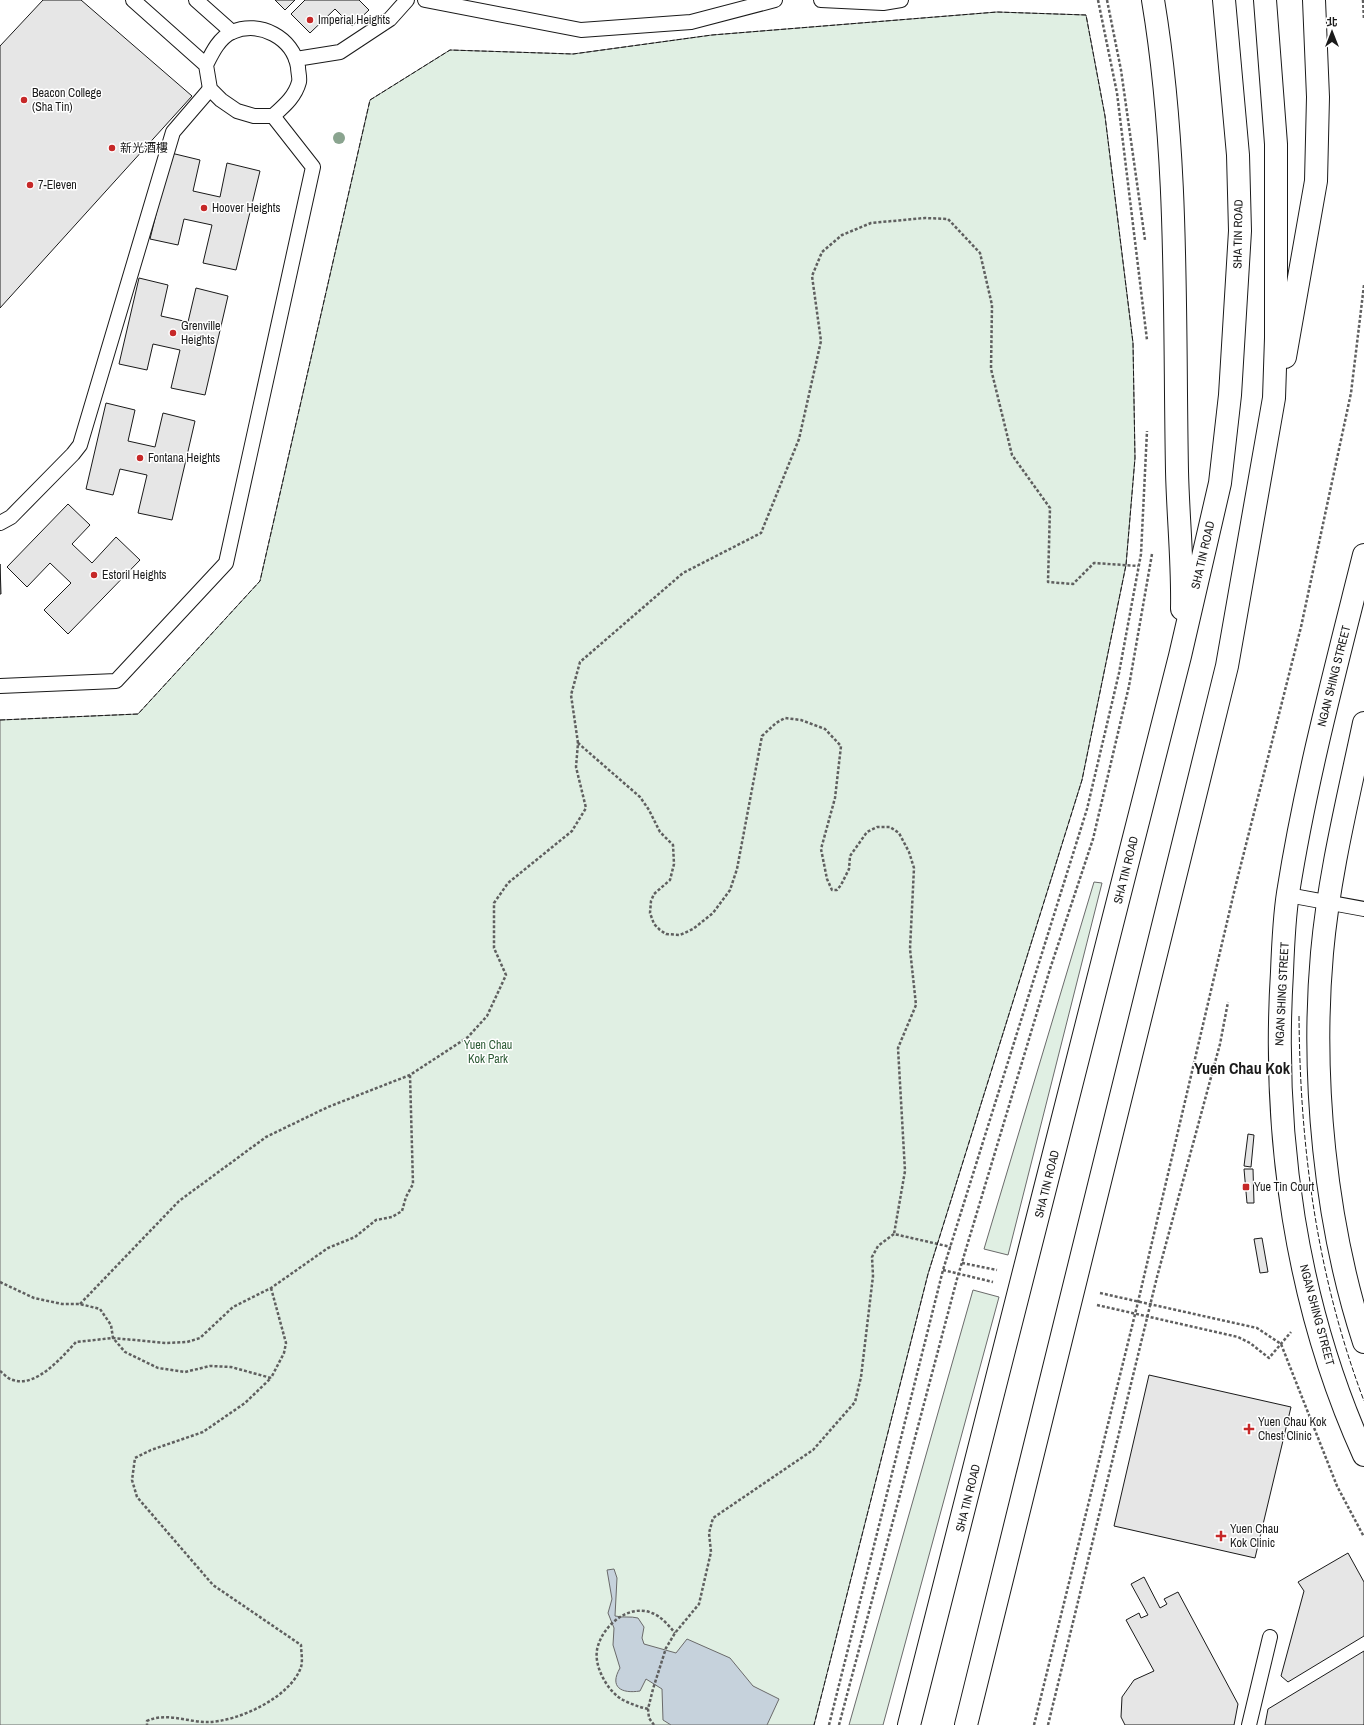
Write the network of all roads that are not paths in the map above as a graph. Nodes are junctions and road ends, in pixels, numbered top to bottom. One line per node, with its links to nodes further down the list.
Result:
1 (133, 0): 14 (lane)
2 (407, 0): 13 (lane)
3 (425, 0): 4 (lane)
4 (775, 0)
5 (821, 0): 6 (lane)
6 (901, 0)
7 (1153, 0): 20 (main road)
8 (1224, 0): 20 (main road, SHA TIN ROAD)
9 (1264, 0): 17 (main road)
10 (1314, 0): 17 (main road)
11 (203, 2): 12 (lane)
12 (232, 32): 13 (lane); 14 (lane)
13 (296, 59): 16 (lane)
14 (206, 65): 15 (lane)
15 (210, 89): 16 (lane); 18 (lane)
16 (273, 116): 21 (lane)
17 (1274, 398): 30 (main road)
18 (0, 523)
19 (1364, 555): 23 (main road, NGAN SHING STREET)
20 (1180, 656): 29 (main road, SHA TIN ROAD)
21 (0, 686)
22 (1364, 723): 24 (main road)
23 (1288, 895): 24 (lane); 27 (main road, NGAN SHING STREET)
24 (1329, 903): 25 (lane); 26 (main road)
25 (1364, 909)
26 (1364, 1342)
27 (1364, 1455)
28 (1270, 1637): 31 (lane)
29 (909, 1725)
30 (966, 1725)
31 (1249, 1725)

